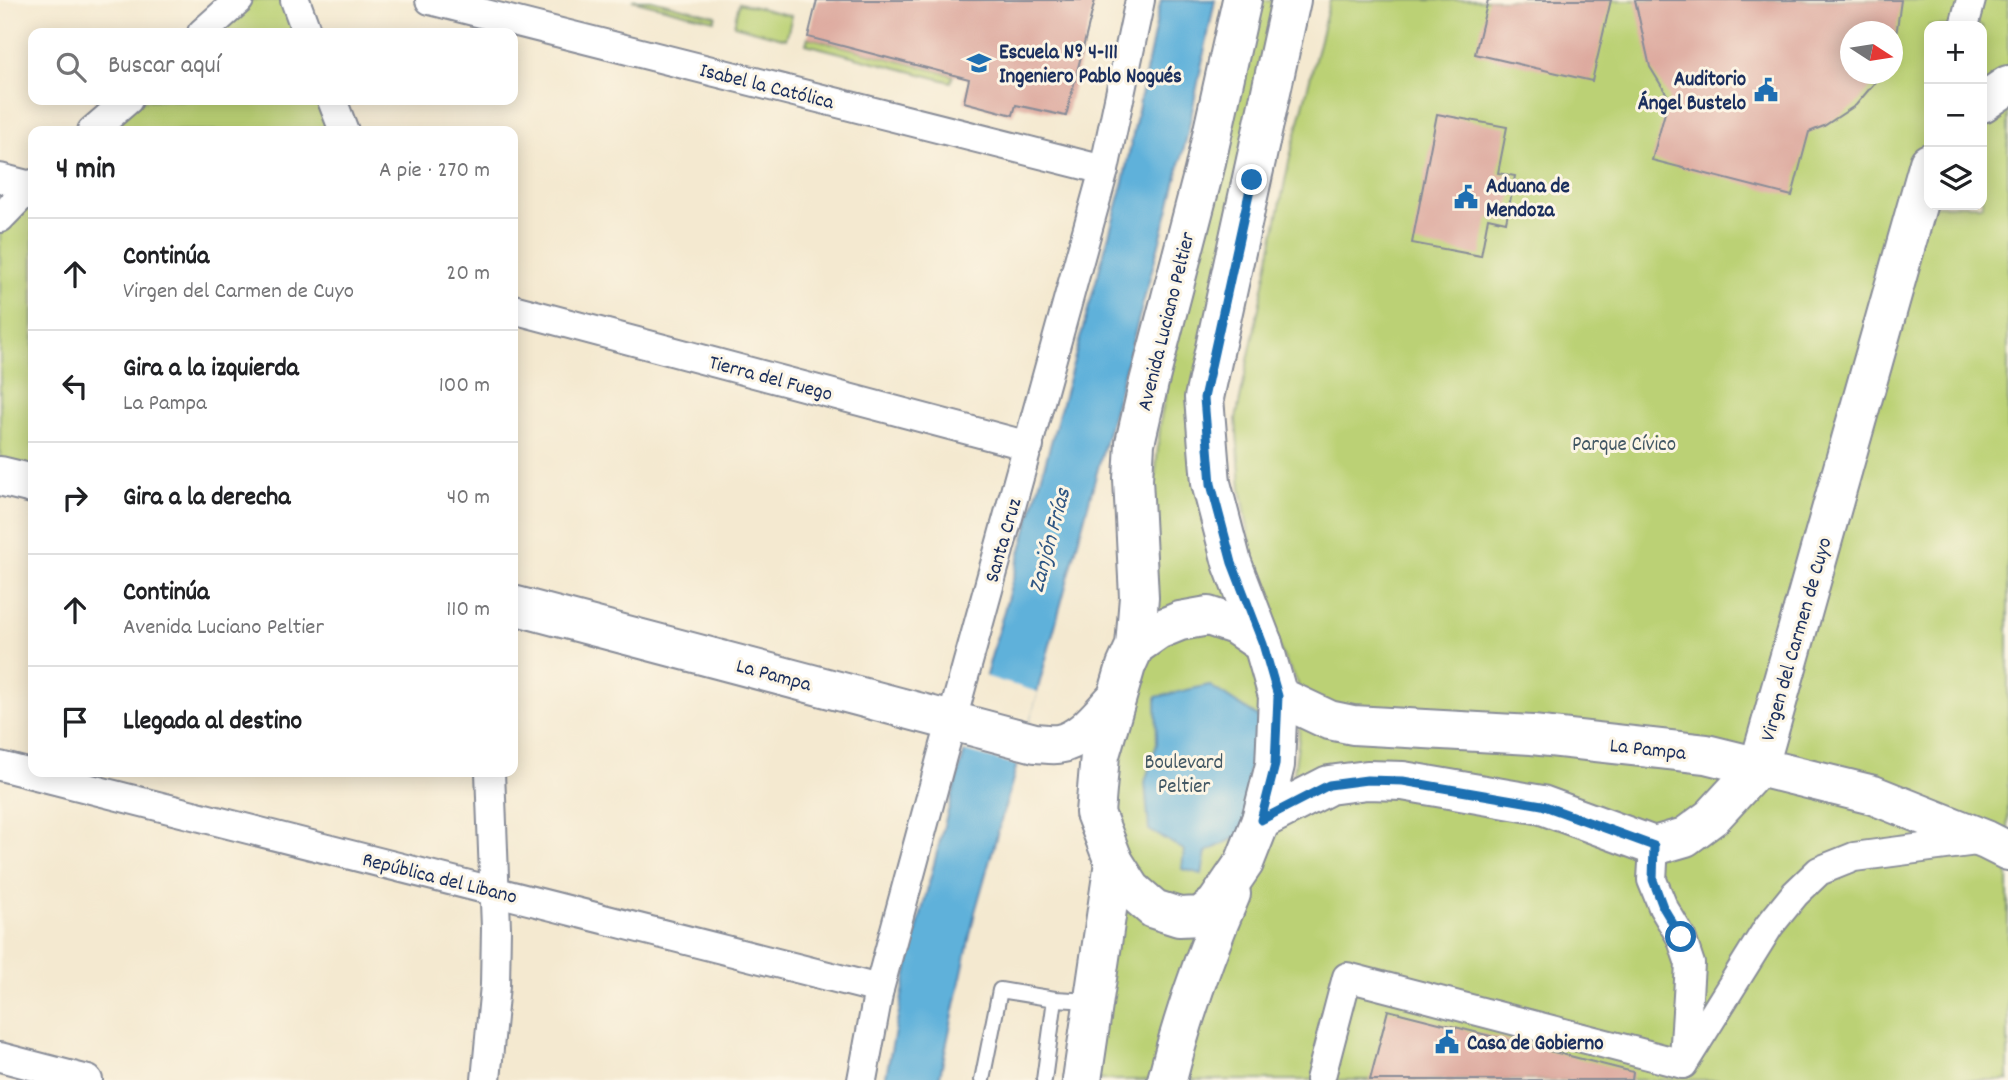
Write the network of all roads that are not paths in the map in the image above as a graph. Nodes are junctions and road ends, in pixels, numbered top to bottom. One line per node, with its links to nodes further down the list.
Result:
1 (239, 0): 9 (street)
2 (295, 0): 10 (street)
3 (429, 0): 17 (street, Isabel la Católica)
4 (1140, 0): 17 (street, Santa Cruz)
5 (1241, 0): 29 (street, Avenida Luciano Peltier)
6 (1291, 0): 28 (street)
7 (1971, 0): 8 (street)
8 (1965, 21)
9 (208, 28)
10 (305, 28)
11 (2008, 85): 12 (street)
12 (1987, 100)
13 (122, 105): 15 (street)
14 (334, 105): 16 (street)
15 (98, 126)
16 (342, 126)
17 (1104, 170): 24 (street, Santa Cruz)
18 (0, 178): 20 (street)
19 (1924, 181): 35 (street, Virgen del Carmen de Cuyo)
20 (28, 184)
21 (28, 189): 22 (street)
22 (0, 218)
23 (518, 310): 24 (street, Tierra del Fuego)
24 (1029, 446): 32 (street, Santa Cruz)
25 (0, 476): 26 (street)
26 (28, 483)
27 (518, 607): 32 (street, La Pampa)
28 (1263, 644): 29 (street); 30 (street)
29 (1136, 646): 31 (street)
30 (1278, 696): 35 (street, La Pampa); 40 (street)
31 (1116, 697): 33 (street, La Pampa); 39 (street)
32 (961, 724): 33 (street, La Pampa); 46 (street, Santa Cruz)
33 (1030, 741): 39 (street, La Pampa)
34 (0, 766): 36 (street, República del Libano)
35 (1759, 766): 41 (street, Virgen del Carmen de Cuyo); 42 (street, La Pampa)
36 (28, 773)
37 (44, 777): 45 (street, República del Libano)
38 (490, 777): 45 (street)
39 (1095, 813): 43 (street)
40 (1261, 820): 41 (street); 44 (street)
41 (1654, 846): 50 (street)
42 (1997, 846): 50 (street)
43 (1114, 862): 44 (street); 48 (street)
44 (1244, 863): 57 (street)
45 (495, 891): 46 (street, República del Libano); 52 (street)
46 (879, 989): 53 (street, Santa Cruz)
47 (1055, 999): 48 (lane); 54 (lane); 55 (lane)
48 (1092, 1001): 56 (street)
49 (0, 1057): 51 (street)
50 (1681, 1072): 58 (street)
51 (88, 1080)
52 (486, 1080)
53 (862, 1080)
54 (982, 1080)
55 (1044, 1080)
56 (1082, 1080)
57 (1167, 1080)
58 (1320, 1080)

